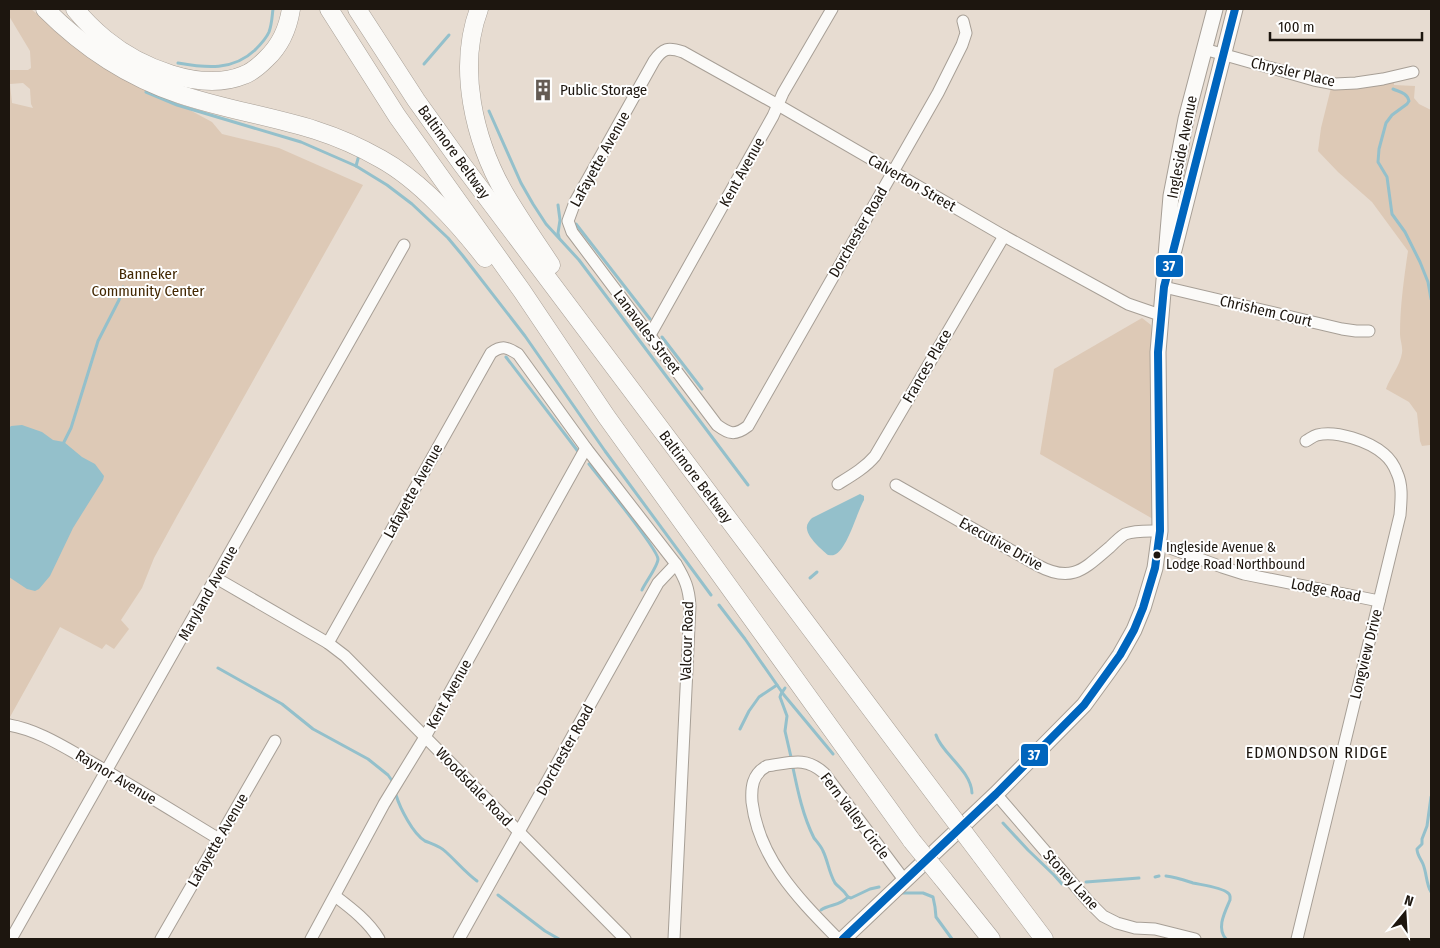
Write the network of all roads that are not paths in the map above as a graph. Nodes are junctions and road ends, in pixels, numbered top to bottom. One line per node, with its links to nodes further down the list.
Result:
1 (45, 9): 25 (highway)
2 (75, 9): 3 (highway)
3 (291, 9)
4 (329, 9): 25 (highway, Baltimore Beltway)
5 (357, 9): 26 (highway, Baltimore Beltway)
6 (480, 9): 26 (highway)
7 (832, 9): 15 (street, Kent Avenue)
8 (1215, 9): 12 (main road, Ingleside Avenue)
9 (1236, 9): 13 (main road, Ingleside Avenue)
10 (963, 21): 16 (street, Dorchester Road)
11 (666, 50): 15 (street, Calverton Street); 17 (street, LaFayette Avenue)
12 (1204, 50): 13 (street, Chrysler Place); 20 (main road, Ingleside Avenue)
13 (1224, 55): 14 (street, Chrysler Place); 20 (main road, Ingleside Avenue)
14 (1413, 72)
15 (778, 105): 16 (street, Calverton Street); 23 (street, Kent Avenue)
16 (892, 172): 18 (street, Calverton Street); 27 (street, Dorchester Road)
17 (568, 221): 23 (street, Lanavales Street)
18 (1004, 236): 21 (street, Calverton Street); 30 (street, Frances Place)
19 (404, 246): 34 (street, Maryland Avenue)
20 (1164, 288): 21 (main road, Ingleside Avenue); 22 (street, Chrishem Court)
21 (1160, 314): 32 (main road, Ingleside Avenue)
22 (1369, 331)
23 (650, 335): 27 (street, Lanavales Street)
24 (505, 347): 29 (street, Valcour Road); 36 (street, Lafayette Avenue)
25 (606, 416): 56 (highway, Baltimore Beltway, bridge)
26 (653, 420): 45 (highway, Baltimore Beltway, bridge)
27 (735, 434)
28 (1306, 440): 35 (street, Longview Drive)
29 (586, 448): 33 (street, Valcour Road); 38 (street, Kent Avenue)
30 (838, 484)
31 (896, 485): 32 (street, Executive Drive)
32 (1160, 538): 35 (street, Lodge Road); 41 (main road, Ingleside Avenue)
33 (676, 564): 42 (street, Dorchester Road); 53 (street, Valcour Road)
34 (216, 578): 36 (street, Woodsdale Road); 40 (street, Maryland Avenue)
35 (1379, 600): 60 (street, Longview Drive)
36 (328, 642): 38 (street, Woodsdale Road)
37 (9, 725): 40 (street, Raynor Avenue)
38 (425, 737): 42 (street, Woodsdale Road); 46 (street, Kent Avenue)
39 (275, 741): 43 (street, Lafayette Avenue)
40 (107, 771): 43 (street, Raynor Avenue); 47 (street, Maryland Avenue)
41 (996, 794): 44 (main road, Ingleside Avenue); 59 (street, Stoney Lane)
42 (519, 833): 51 (street, Dorchester Road); 52 (street, Woodsdale Road)
43 (219, 839): 48 (street, Lafayette Avenue)
44 (905, 881): 54 (street, Fern Valley Circle); 55 (main road, Ingleside Avenue)
45 (1001, 883): 57 (highway, Baltimore Beltway); 58 (highway)
46 (335, 896): 49 (street, Kent Avenue); 50 (street)
47 (11, 939)
48 (161, 939)
49 (311, 939)
50 (379, 939)
51 (459, 939)
52 (625, 939)
53 (674, 939)
54 (838, 939)
55 (843, 939)
56 (990, 939)
57 (1044, 939)
58 (1052, 939)
59 (1195, 939)
60 (1297, 939)

